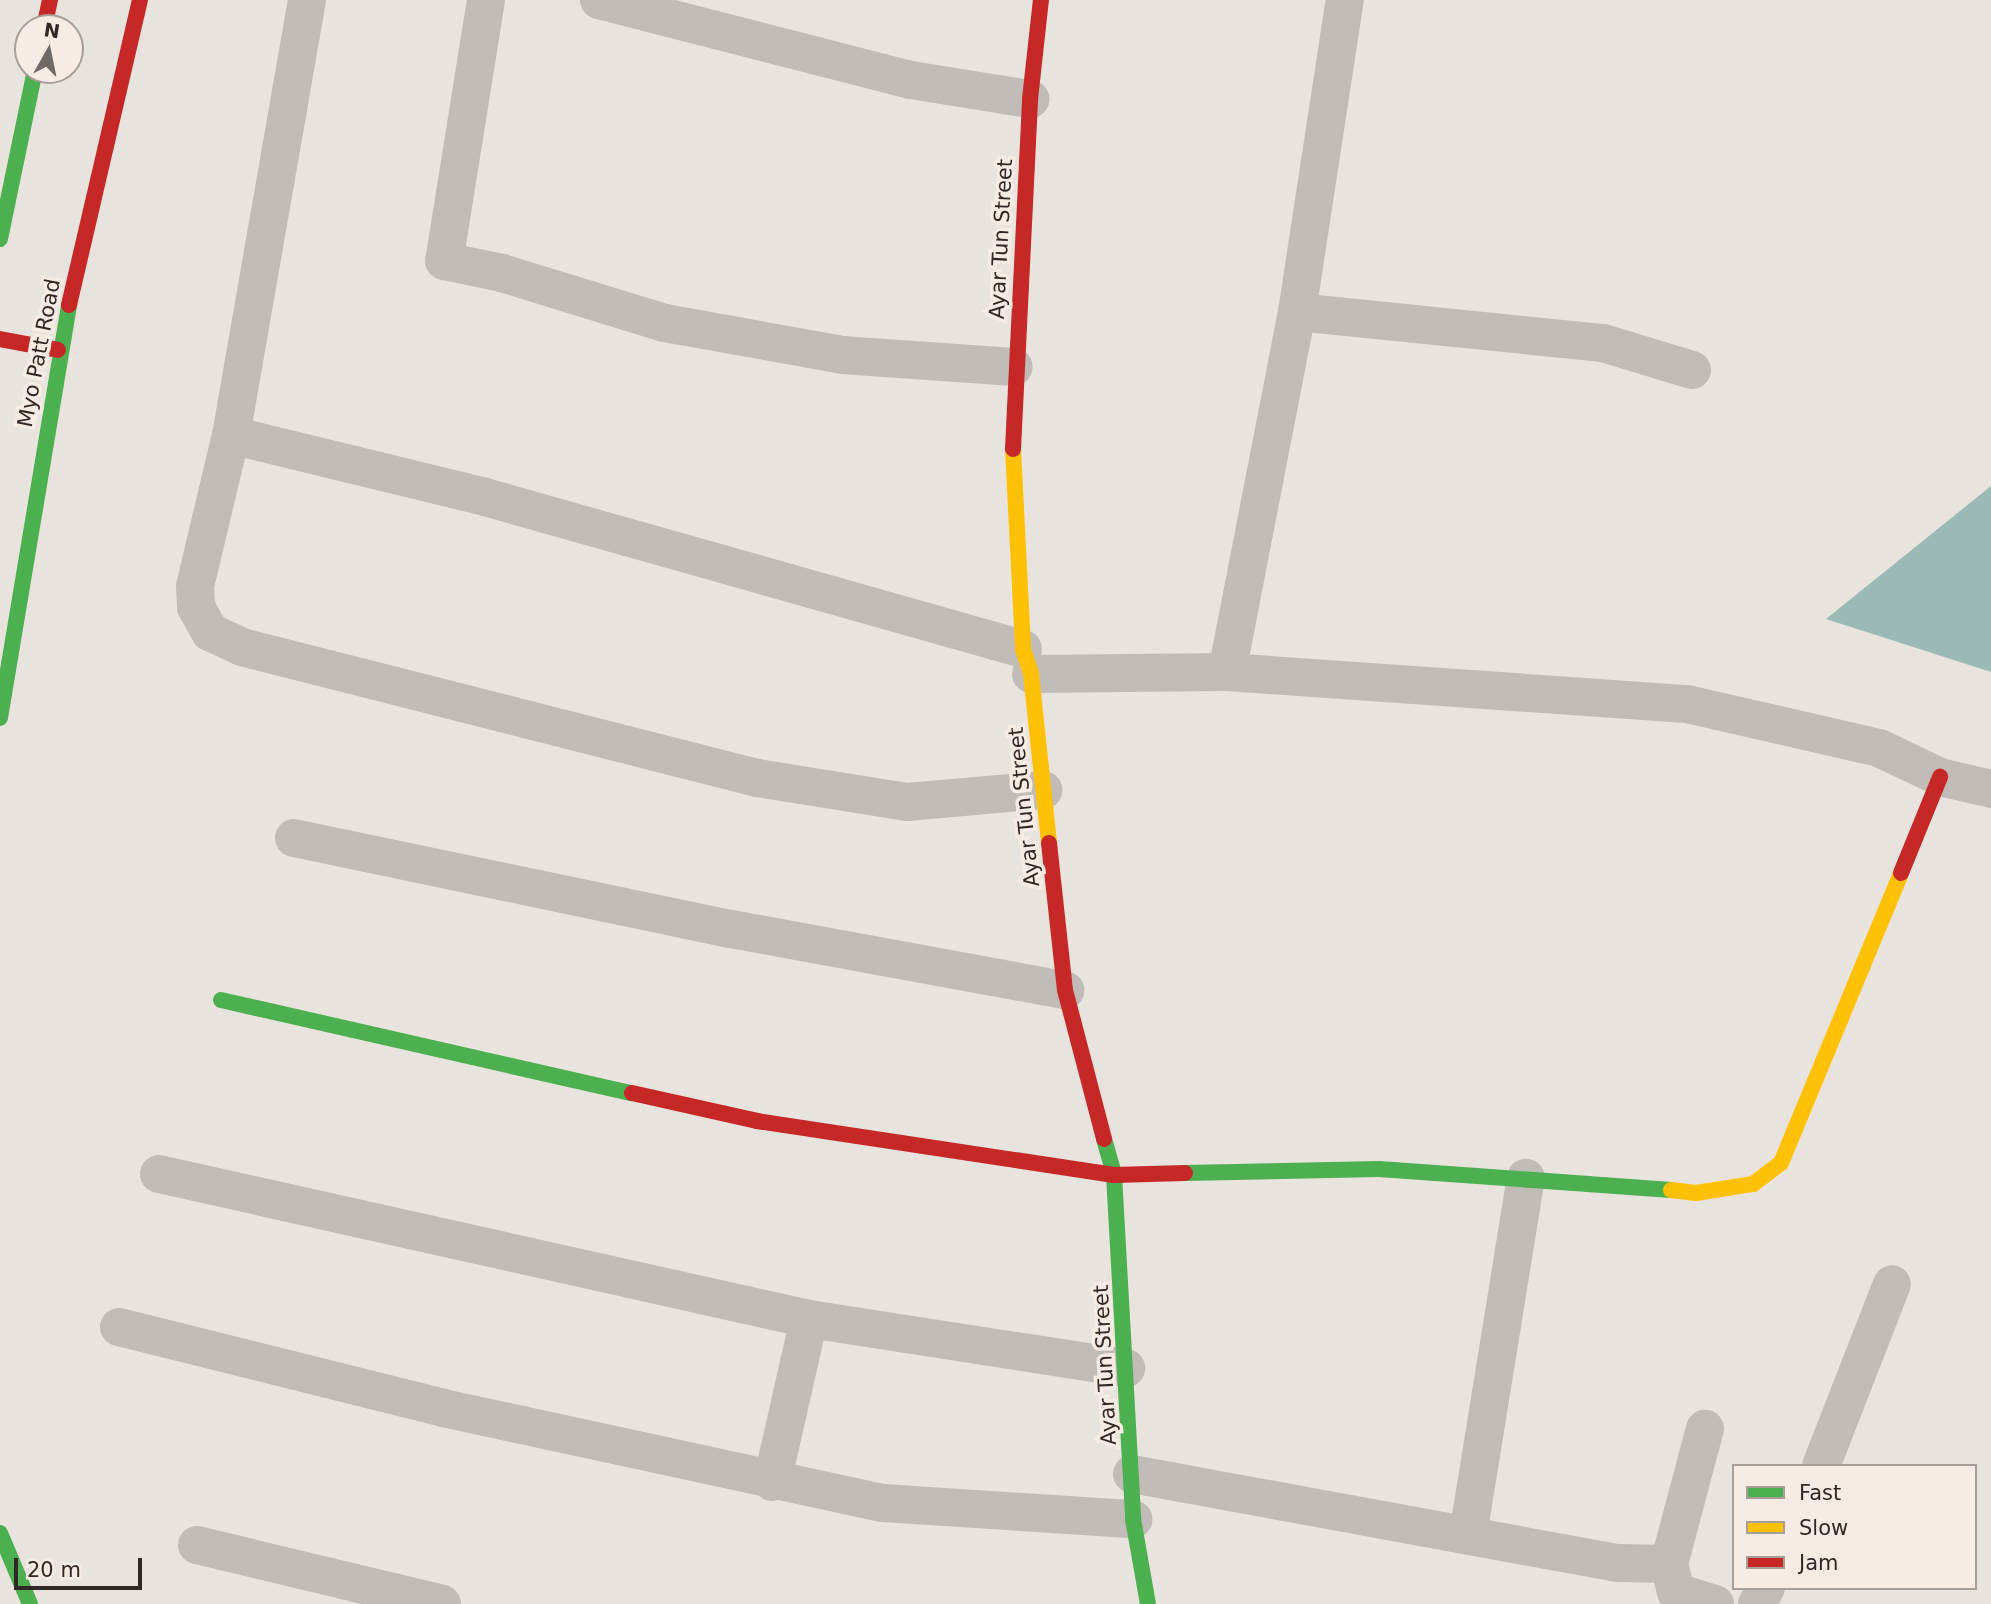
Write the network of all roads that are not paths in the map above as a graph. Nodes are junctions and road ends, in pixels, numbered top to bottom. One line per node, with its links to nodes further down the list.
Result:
1 (140, 0): 12 (street, Myo Patt Road)
2 (307, 0): 15 (street)
3 (486, 0): 13 (street)
4 (599, 0): 8 (street)
5 (1041, 0): 8 (street, Ayar Tun Street)
6 (1345, 0): 10 (street)
7 (32, 84): 9 (street)
8 (1030, 99): 13 (street, Ayar Tun Street)
9 (0, 239)
10 (1297, 312): 14 (street); 17 (street)
11 (0, 339): 12 (street)
12 (58, 350): 18 (street, Myo Patt Road)
13 (1014, 367): 16 (street, Ayar Tun Street)
14 (1692, 370)
15 (230, 435): 16 (street); 21 (street)
16 (1027, 662): 17 (street); 21 (street, Ayar Tun Street)
17 (1227, 672): 19 (street)
18 (0, 718)
19 (1940, 777): 20 (street); 27 (street)
20 (1991, 789)
21 (1043, 790): 23 (street, Ayar Tun Street)
22 (294, 838): 23 (street)
23 (1065, 990): 26 (street, Ayar Tun Street)
24 (221, 1000): 26 (street)
25 (159, 1174): 29 (street)
26 (1114, 1175): 27 (street); 31 (street, Ayar Tun Street)
27 (1526, 1178): 38 (street)
28 (1892, 1284): 33 (street)
29 (809, 1320): 31 (street); 35 (street)
30 (119, 1327): 35 (street)
31 (1126, 1368): 34 (street, Ayar Tun Street)
32 (1705, 1429): 40 (street)
33 (1822, 1464)
34 (1132, 1474): 36 (street, Ayar Tun Street); 38 (street)
35 (772, 1482): 36 (street)
36 (1133, 1519): 43 (street, Ayar Tun Street)
37 (0, 1533): 41 (street)
38 (1468, 1535): 40 (street)
39 (197, 1545): 42 (street)
40 (1669, 1564): 44 (street)
41 (30, 1604)
42 (442, 1604)
43 (1148, 1604)
44 (1715, 1604)

